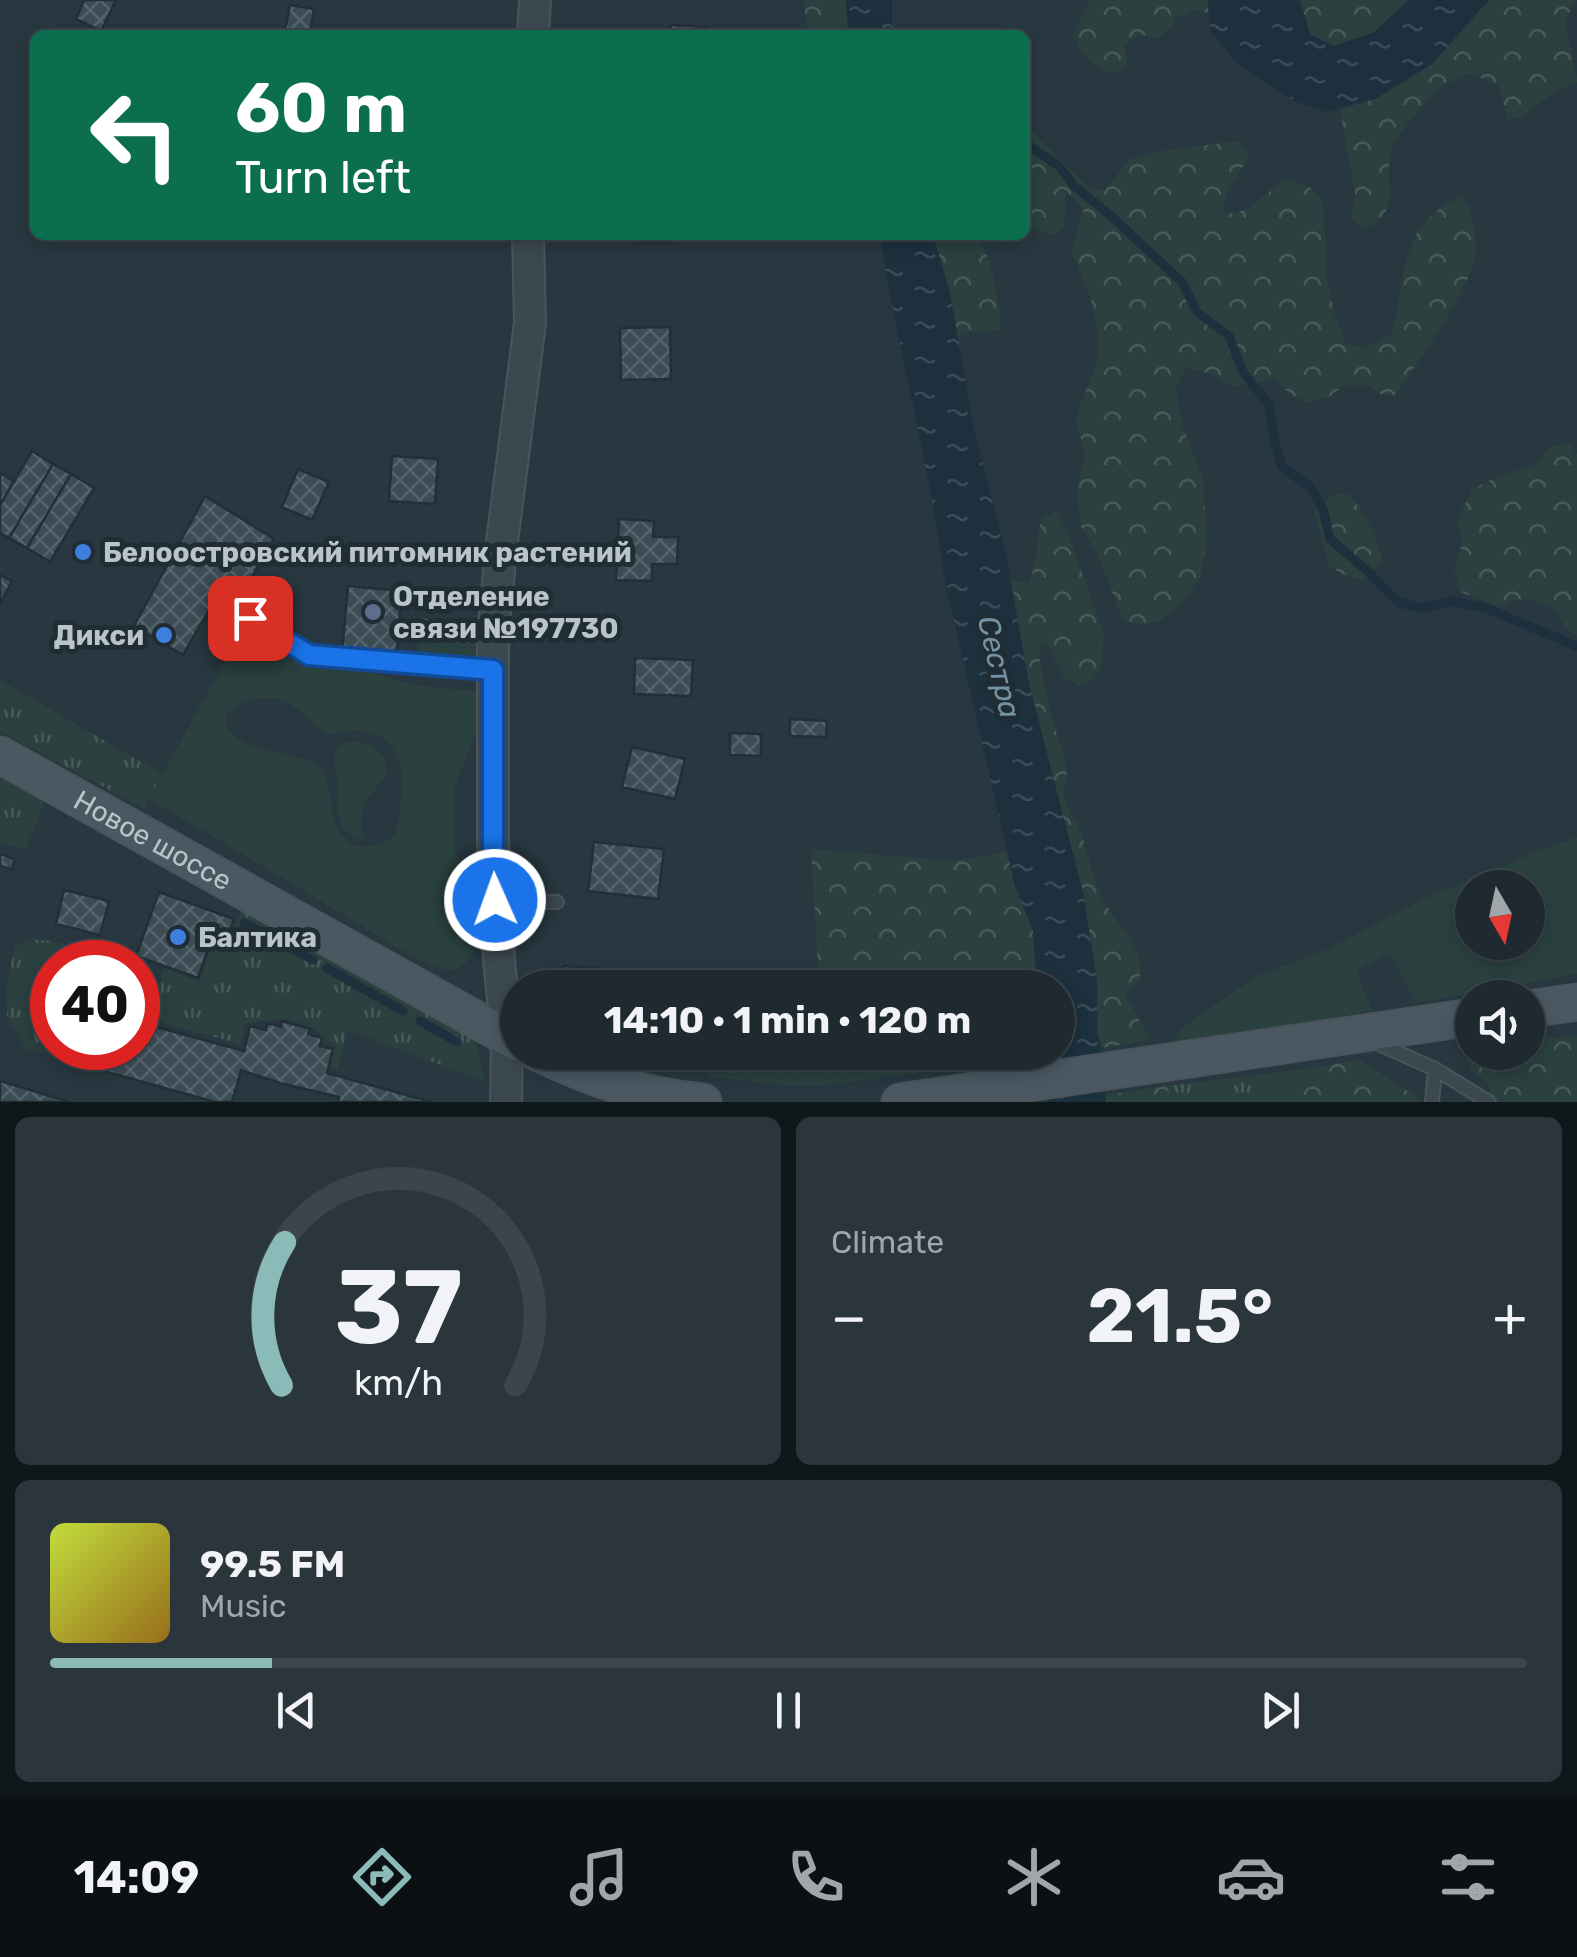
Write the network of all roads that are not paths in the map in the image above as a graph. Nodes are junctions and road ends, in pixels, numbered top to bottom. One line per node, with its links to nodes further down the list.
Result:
1 (535, 0): 2 (street)
2 (533, 30)
3 (528, 240): 6 (street)
4 (250, 618): 7 (lane)
5 (418, 626): 6 (lane)
6 (494, 634): 7 (street)
7 (493, 670): 9 (street)
8 (0, 755): 15 (main road, Новое шоссе)
9 (495, 900): 10 (lane); 11 (street)
10 (556, 902)
11 (508, 970)
12 (1577, 1002): 13 (main road)
13 (1545, 1007)
14 (1455, 1019): 16 (main road)
15 (500, 1032)
16 (1355, 1034): 17 (lane); 22 (main road)
17 (1435, 1069): 23 (lane); 24 (lane)
18 (514, 1070): 20 (street)
19 (576, 1070): 21 (main road, Новое шоссе)
20 (506, 1102)
21 (703, 1102)
22 (900, 1102)
23 (1432, 1102)
24 (1489, 1102)

